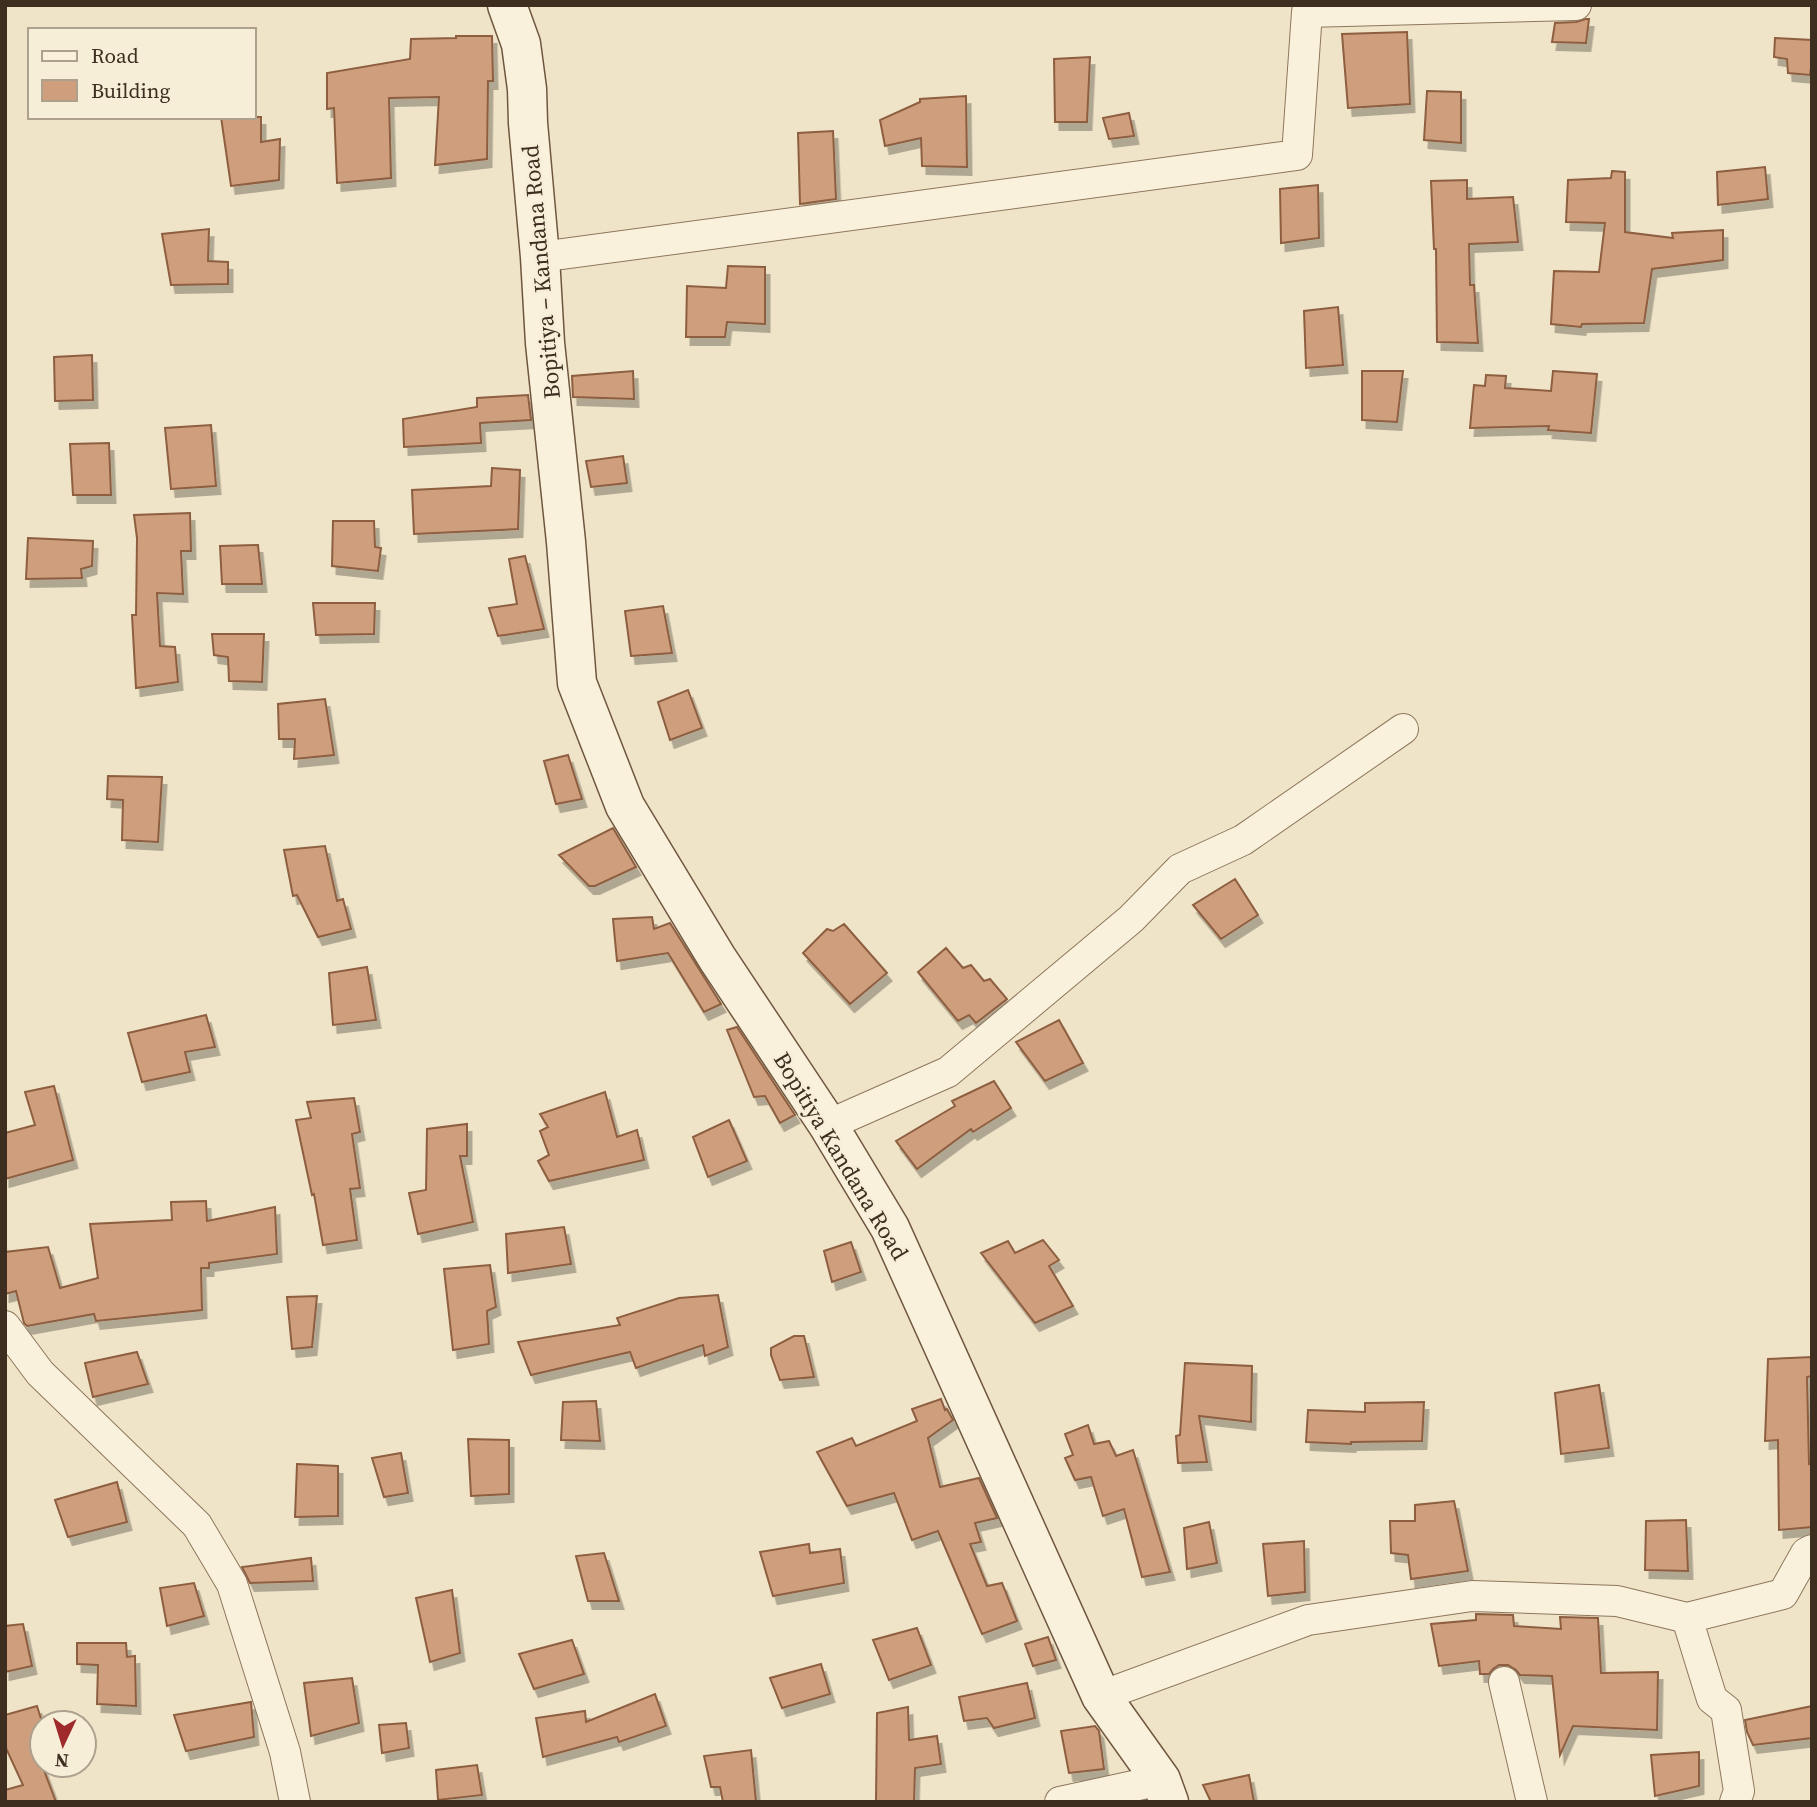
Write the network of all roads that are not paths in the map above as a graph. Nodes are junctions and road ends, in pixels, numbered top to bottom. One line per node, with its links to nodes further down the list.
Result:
1 (507, 5): 3 (main road, Bopitiya – Kandana Road)
2 (1576, 5): 3 (street)
3 (540, 257): 4 (main road, Bopitiya – Kandana Road)
4 (566, 542): 6 (main road, Bopitiya Kandana Road)
5 (1403, 729): 6 (street)
6 (828, 1125): 11 (main road, Bopitiya Kandana Road)
7 (5, 1326): 13 (street)
8 (1812, 1550): 9 (street)
9 (1687, 1618): 11 (street); 16 (street)
10 (1504, 1682): 15 (street)
11 (1101, 1696): 12 (main road, Bopitiya Kandana Road)
12 (1165, 1791): 14 (street)
13 (295, 1802)
14 (1060, 1802)
15 (1532, 1802)
16 (1735, 1802)

